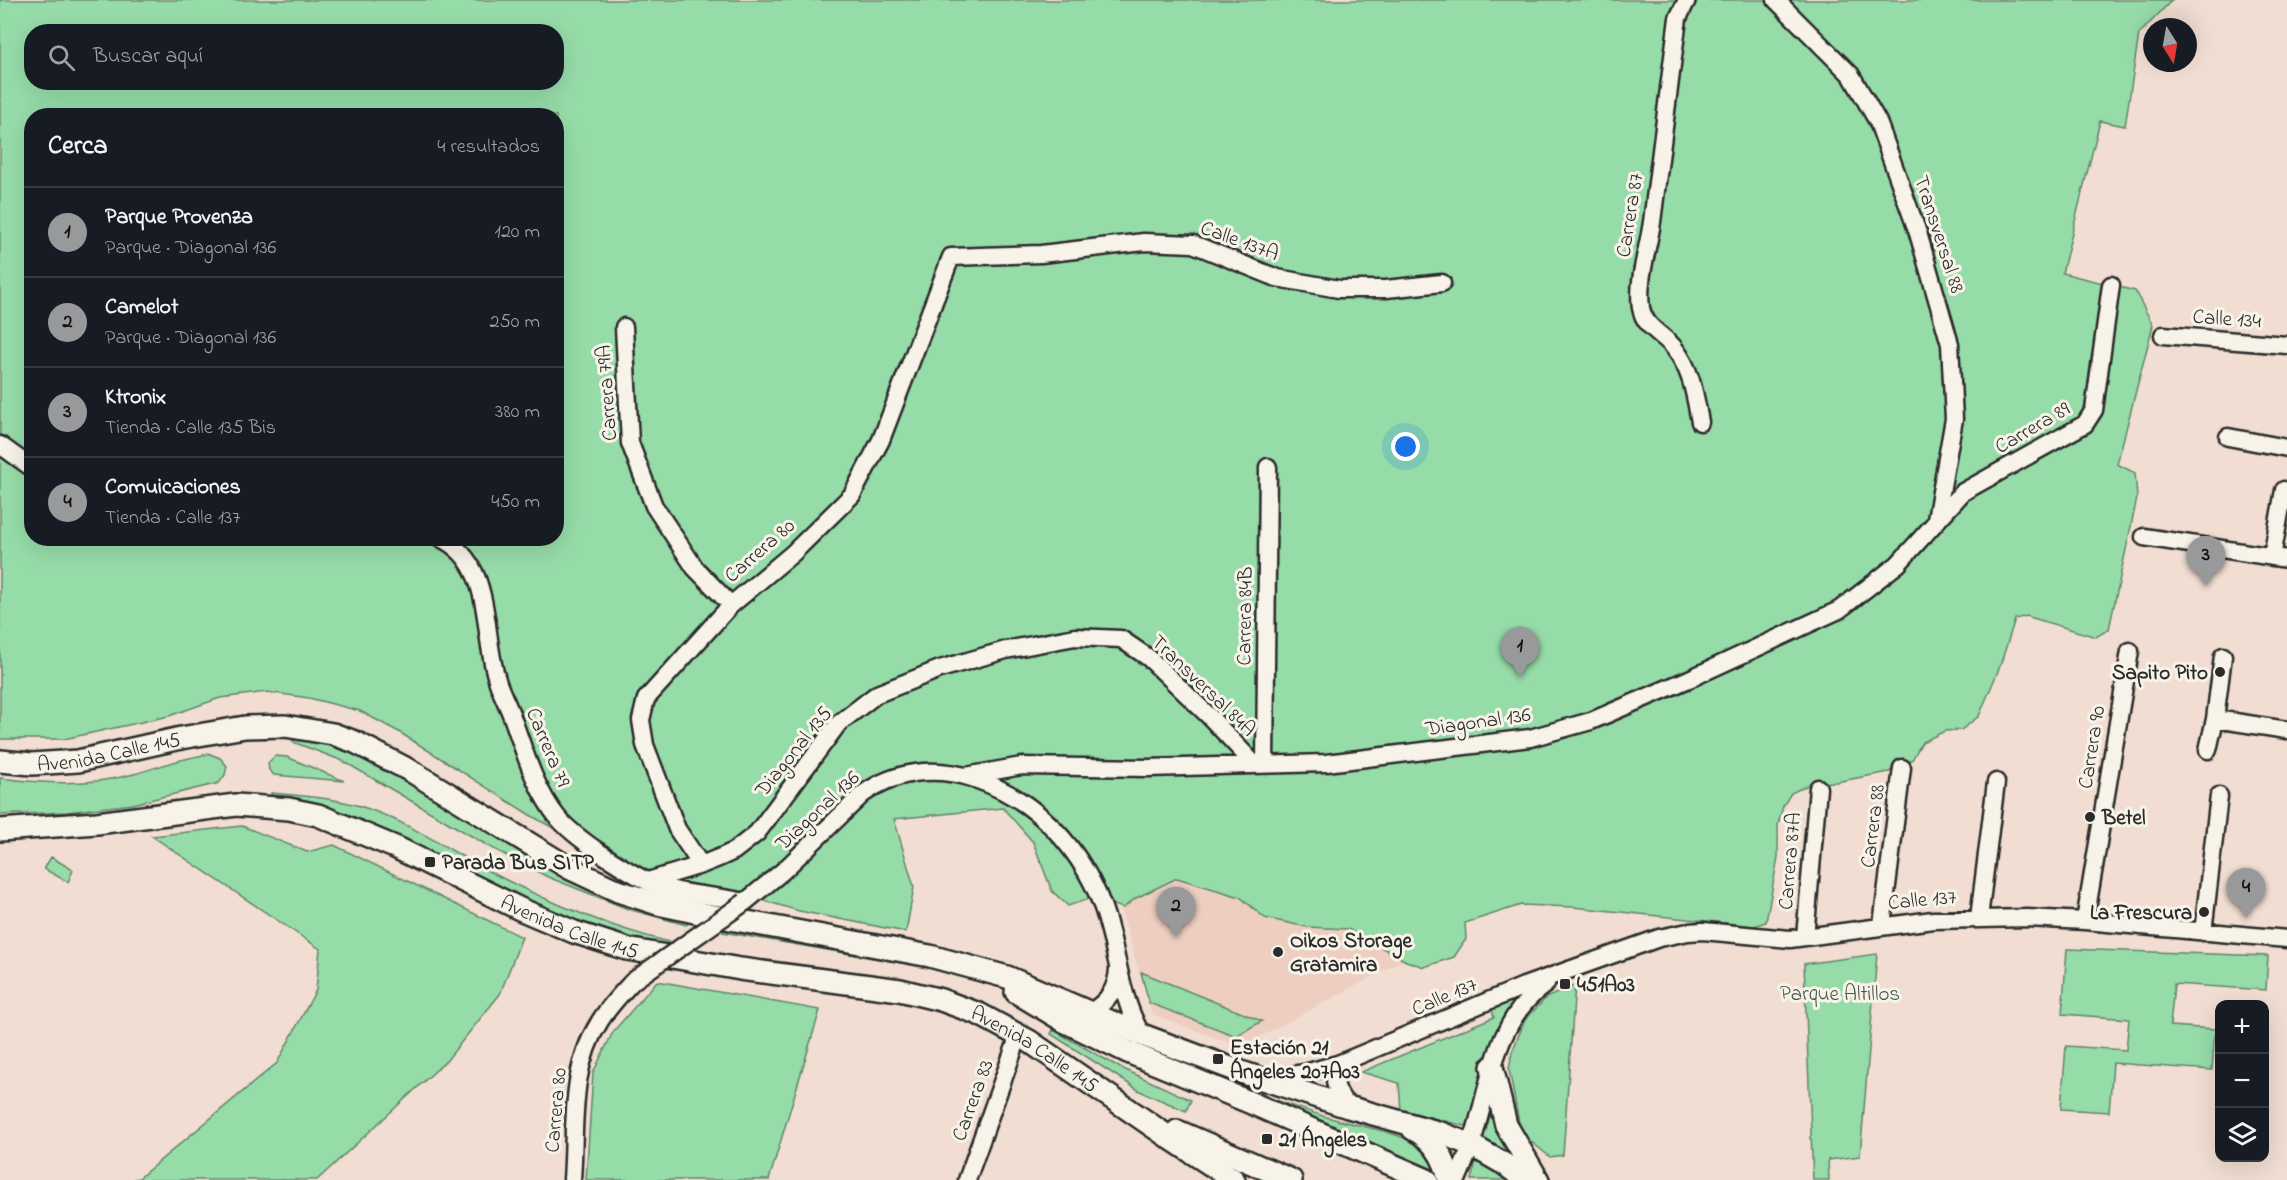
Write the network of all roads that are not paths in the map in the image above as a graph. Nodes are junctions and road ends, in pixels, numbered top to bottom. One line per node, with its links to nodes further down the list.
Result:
1 (1687, 0): 9 (street, Carrera 87)
2 (1776, 0): 16 (street, Transversal 88)
3 (951, 257): 4 (street, Calle 137A); 20 (street, Carrera 80)
4 (1442, 283)
5 (2111, 285): 16 (street, Carrera 89)
6 (624, 327): 20 (street, Carrera 79A)
7 (2163, 335): 8 (street, Calle 134)
8 (2287, 345)
9 (1700, 422)
10 (2228, 437): 12 (street)
11 (0, 445): 13 (street)
12 (2287, 448)
13 (24, 462)
14 (1268, 467): 28 (street, Carrera 84B)
15 (2284, 490): 19 (street)
16 (1936, 520): 28 (street, Diagonal 136)
17 (2144, 537): 19 (street)
18 (454, 546): 36 (street, Carrera 79)
19 (2279, 558)
20 (731, 605): 35 (street, Carrera 80)
21 (1121, 639): 28 (street, Transversal 84A); 35 (street, Diagonal 135)
22 (2130, 651): 39 (street, Carrera 90)
23 (2223, 656): 24 (street)
24 (2215, 719): 25 (street); 26 (street)
25 (2287, 730)
26 (2208, 750)
27 (0, 761): 44 (main road, Avenida Calle 145)
28 (1260, 765): 30 (street, Diagonal 136)
29 (1902, 768): 40 (street, Carrera 88)
30 (966, 776): 37 (street, Diagonal 136); 45 (street, Diagonal 136)
31 (1996, 782): 38 (street)
32 (1818, 788): 42 (street, Carrera 87A)
33 (2219, 796): 41 (street)
34 (0, 830): 48 (main road, Avenida Calle 145)
35 (701, 865): 36 (street, Diagonal 135)
36 (648, 881): 37 (street, Carrera 79)
37 (749, 898): 58 (street, Carrera 80, bridge)
38 (1979, 918): 39 (street, Calle 137); 40 (street, Calle 137)
39 (2085, 921): 41 (street, Calle 137)
40 (1882, 925): 42 (street, Calle 137)
41 (2204, 932): 43 (street, Calle 137)
42 (1805, 937): 46 (street, Calle 137)
43 (2287, 939)
44 (958, 963): 47 (main road, Avenida Calle 145); 57 (main road, Avenida Calle 145)
45 (1118, 968): 47 (street); 49 (street, Diagonal 136)
46 (1567, 971): 50 (street, Calle 137); 51 (street, Calle 137)
47 (1091, 1012): 49 (main road, Avenida Calle 145)
48 (1019, 1035): 54 (main road, Avenida Calle 145); 59 (street, Carrera 83)
49 (1142, 1035): 52 (main road, Avenida Calle 145)
50 (1338, 1064): 52 (street, Calle 137); 53 (street)
51 (1492, 1067): 56 (street, Calle 137); 65 (main road)
52 (1262, 1079): 53 (main road, Avenida Calle 145)
53 (1348, 1107): 55 (main road, Avenida Calle 145)
54 (1128, 1108): 60 (main road, Avenida Calle 145); 61 (main road, Avenida Calle 145)
55 (1379, 1116): 56 (main road, Avenida Calle 145); 62 (main road)
56 (1471, 1145): 63 (street, Calle 137); 64 (main road, Avenida Calle 145)
57 (1424, 1179)
58 (572, 1180)
59 (967, 1180)
60 (1234, 1180)
61 (1291, 1180)
62 (1449, 1180)
63 (1457, 1180)
64 (1525, 1180)
65 (1538, 1180)

